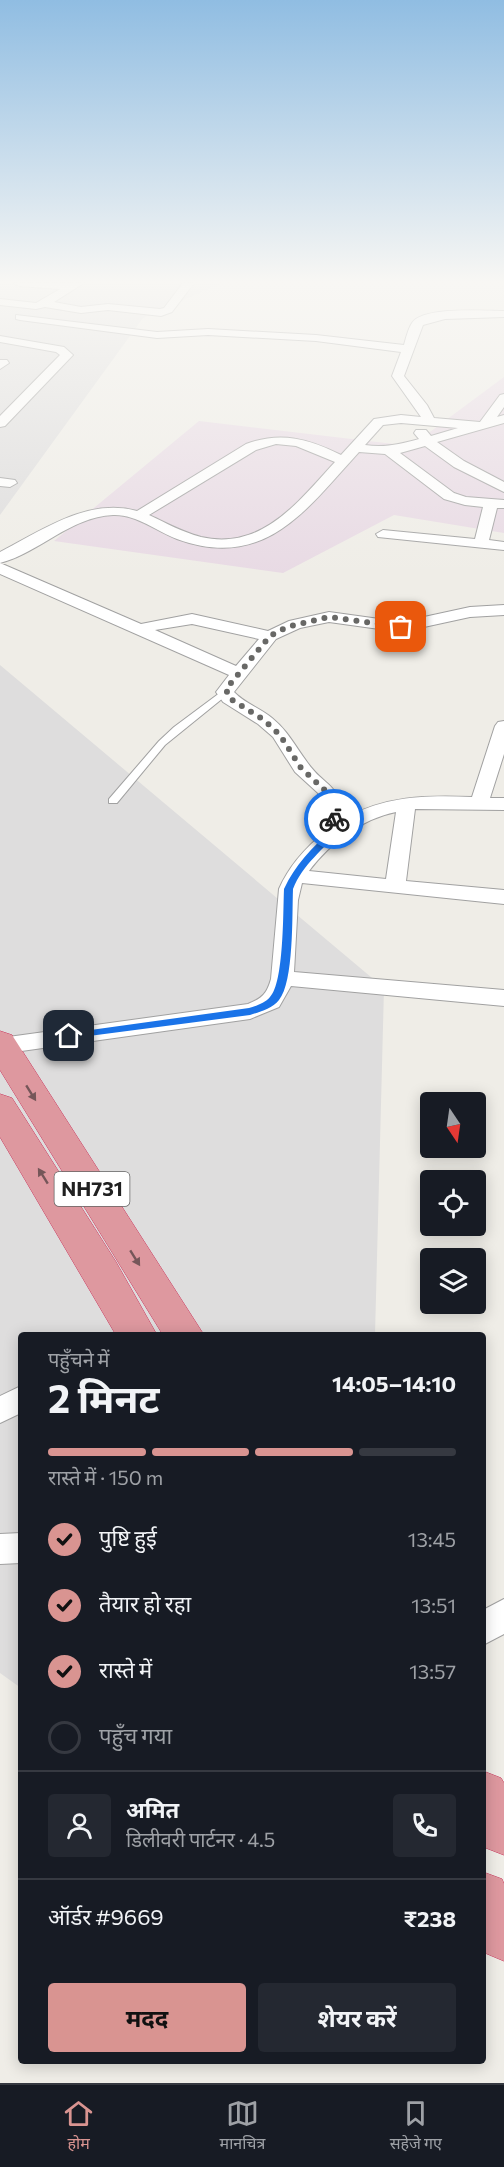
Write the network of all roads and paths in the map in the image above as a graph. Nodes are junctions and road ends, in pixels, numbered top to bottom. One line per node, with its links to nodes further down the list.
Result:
1 (42, 380): 7 (street)
2 (399, 380): 6 (street)
3 (502, 403): 8 (street)
4 (504, 419): 8 (street)
5 (412, 420): 6 (street); 9 (street); 10 (street)
6 (429, 422): 8 (street)
7 (0, 423)
8 (481, 425): 9 (street)
9 (430, 443): 11 (street); 12 (street); 14 (street)
10 (356, 448): 11 (street); 13 (street)
11 (390, 452): 12 (street); 15 (street)
12 (424, 459): 14 (street); 15 (street)
13 (343, 461): 18 (street); 18 (street)
14 (466, 467): 16 (street)
15 (417, 473): 17 (street)
16 (504, 488)
17 (498, 504): 20 (street)
18 (138, 516): 22 (street)
19 (383, 534): 20 (street)
20 (481, 544): 21 (street)
21 (504, 546)
22 (0, 558)
23 (0, 568): 25 (street)
24 (504, 610): 26 (street)
25 (140, 629): 26 (street); 27 (street)
26 (270, 636): 27 (street)
27 (239, 673): 28 (street)
28 (225, 692): 30 (lane); 34 (street)
29 (504, 726): 32 (street)
30 (113, 801)
31 (407, 802): 32 (street); 34 (street); 36 (street)
32 (479, 802): 33 (street)
33 (504, 804)
34 (335, 830): 35 (street)
35 (294, 876): 36 (street); 38 (street)
36 (395, 886): 37 (street)
37 (504, 897)
38 (283, 978): 39 (street); 40 (street)
39 (504, 998)
40 (1, 1045): 43 (highway, NH731, one-way to 43)
41 (0, 1107): 42 (highway, NH731, one-way to 41)
42 (135, 1332)
43 (182, 1332)
44 (18, 1401): 45 (street)
45 (0, 1410)
46 (18, 1548): 47 (street)
47 (0, 1549)
48 (504, 1615): 49 (street)
49 (486, 1627)
50 (486, 1801): 51 (highway)
51 (504, 1830)
52 (486, 1903): 53 (highway)
53 (504, 1934)

